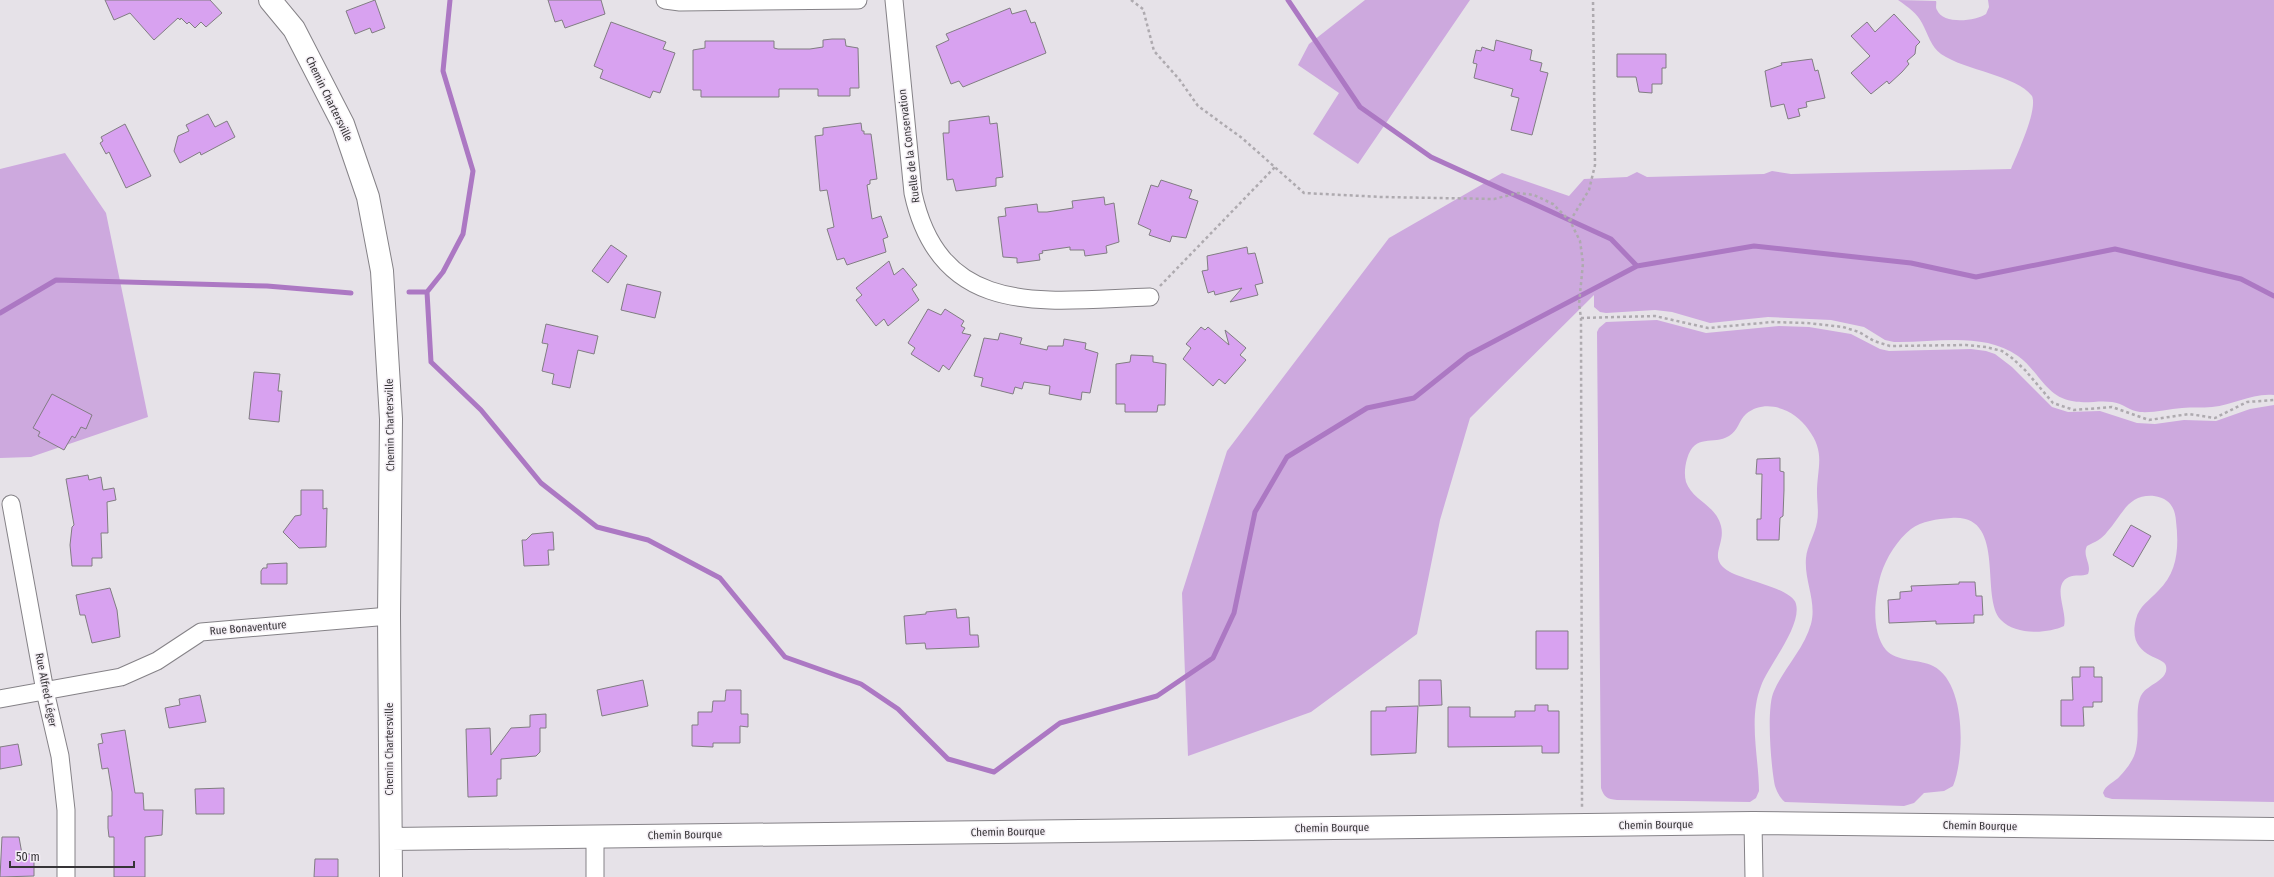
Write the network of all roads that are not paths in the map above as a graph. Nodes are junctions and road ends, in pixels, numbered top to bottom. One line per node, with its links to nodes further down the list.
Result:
1 (270, 0): 7 (street, Chemin Chartersville)
2 (665, 0): 3 (street)
3 (858, 0)
4 (894, 0): 5 (street, Ruelle de la Conservation)
5 (1150, 297)
6 (11, 504): 8 (street, Rue Alfred-Léger)
7 (389, 616): 8 (street, Rue Bonaventure); 13 (street, Chemin Chartersville)
8 (45, 691): 9 (street, Rue Bonaventure); 14 (street, Rue Alfred-Léger)
9 (0, 699)
10 (1753, 823): 11 (street, Chemin Bourque); 12 (street, Chemin Bourque); 17 (street)
11 (2274, 829)
12 (595, 836): 13 (street, Chemin Bourque); 16 (street)
13 (391, 839): 15 (street, Chemin Chartersville)
14 (66, 877)
15 (391, 877)
16 (595, 877)
17 (1754, 877)

